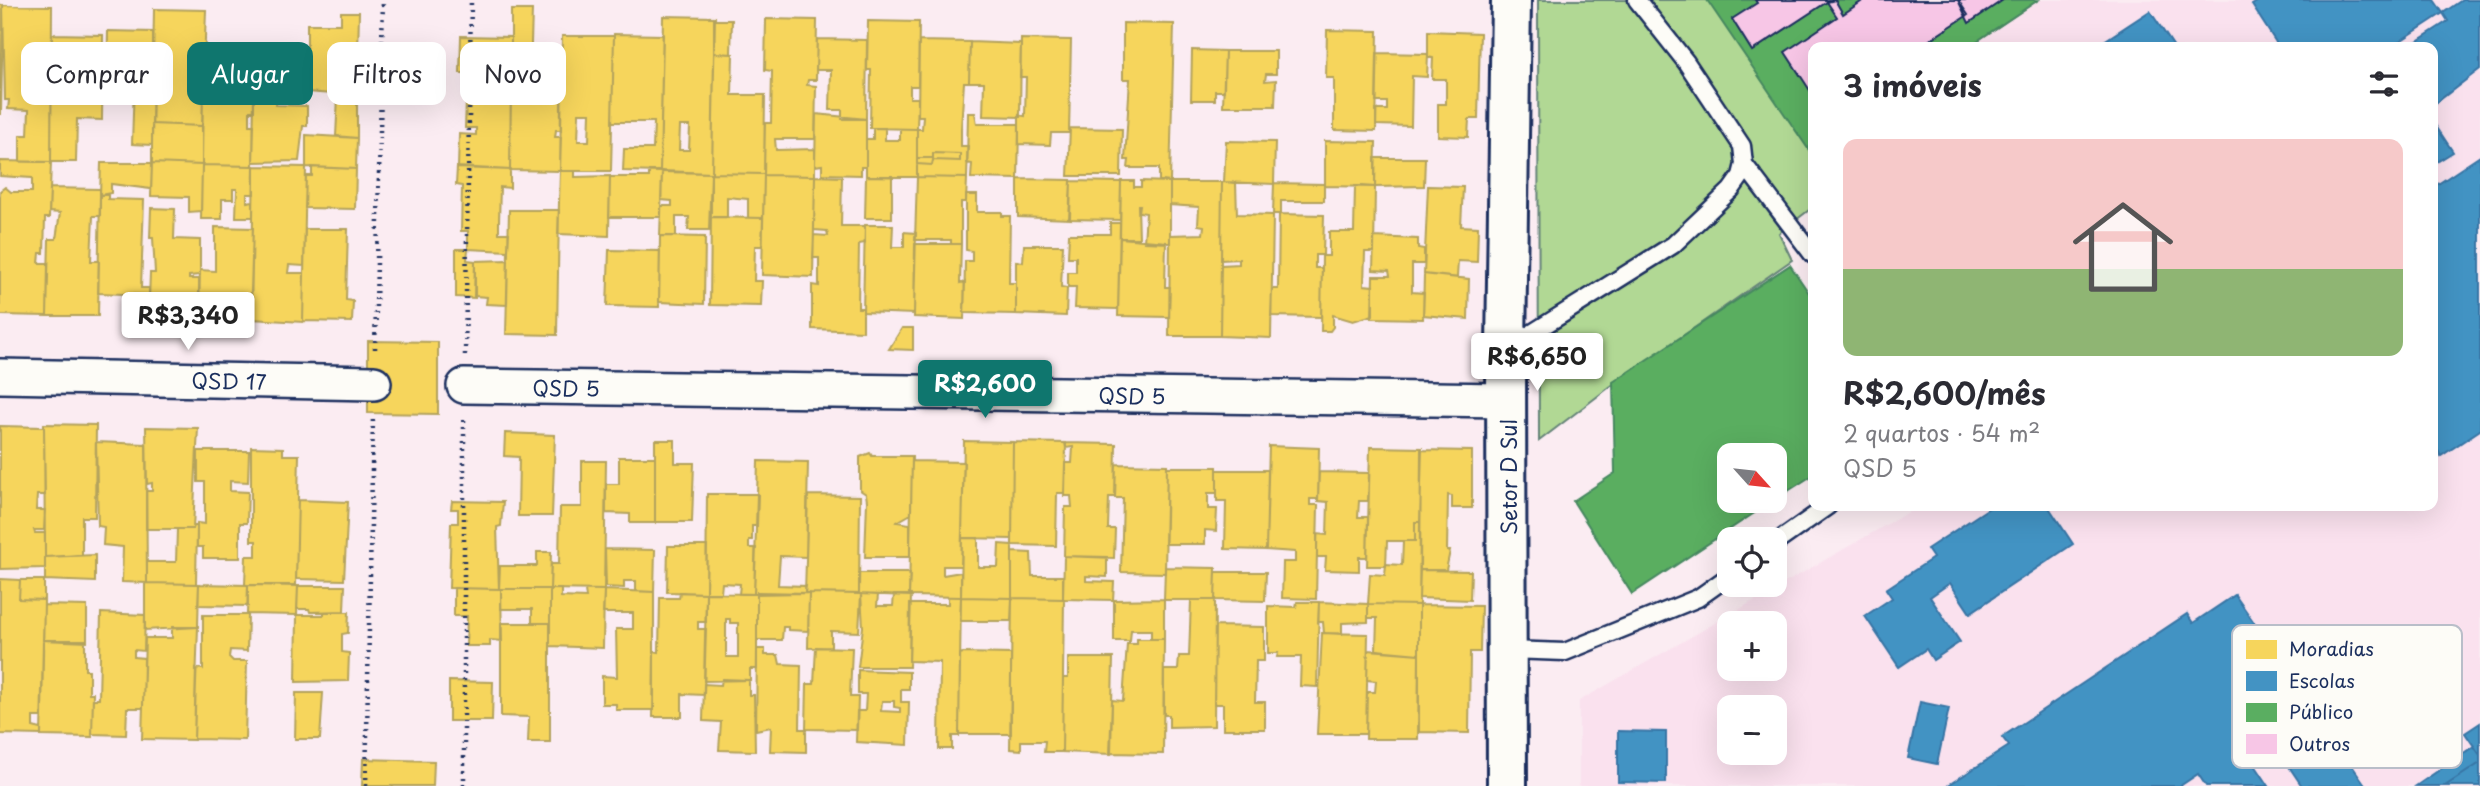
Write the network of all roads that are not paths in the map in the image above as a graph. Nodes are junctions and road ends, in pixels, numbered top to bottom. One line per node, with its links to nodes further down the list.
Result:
1 (1511, 0): 5 (main road, Setor D Sul)
2 (1637, 0): 3 (lane)
3 (1744, 164): 4 (lane); 5 (lane)
4 (1808, 248)
5 (1506, 349): 9 (main road, Setor D Sul)
6 (0, 376): 7 (street, QSD 17)
7 (374, 383)
8 (464, 386): 9 (street, QSD 5)
9 (1507, 400): 13 (main road, Setor D Sul)
10 (1821, 511): 11 (lane)
11 (1787, 535)
12 (1717, 585): 13 (lane)
13 (1509, 650): 14 (main road, Setor D Sul)
14 (1507, 786)

